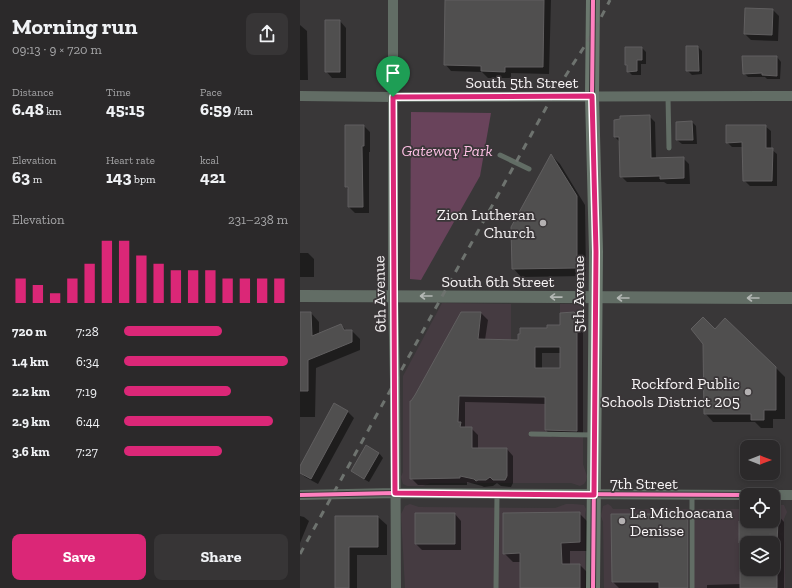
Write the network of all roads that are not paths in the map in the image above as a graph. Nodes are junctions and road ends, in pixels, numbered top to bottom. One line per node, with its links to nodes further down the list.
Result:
1 (393, 0): 7 (street, 6th Avenue)
2 (593, 0): 4 (main road, 5th Avenue)
3 (300, 96): 7 (street, South 5th Street)
4 (592, 96): 5 (street, South 5th Street); 7 (street, South 5th Street); 13 (main road, 5th Avenue)
5 (668, 96): 6 (street, South 5th Street); 8 (lane)
6 (792, 96)
7 (393, 97): 12 (street, 6th Avenue)
8 (669, 148)
9 (500, 155): 10 (lane)
10 (530, 168)
11 (300, 296): 12 (street, South 6th Street)
12 (393, 296): 13 (street, South 6th Street, one-way to 12); 17 (street, 6th Avenue)
13 (595, 298): 14 (street, South 6th Street, one-way to 13); 16 (main road, 5th Avenue)
14 (792, 298)
15 (531, 434): 16 (lane)
16 (595, 435): 20 (main road, 5th Avenue)
17 (395, 493): 18 (street, 7th Street); 19 (street, 7th Street); 25 (street, 6th Avenue)
18 (300, 495)
19 (497, 495): 20 (street, 7th Street); 26 (lane)
20 (594, 495): 21 (street, 7th Street); 27 (main road, 5th Avenue)
21 (692, 495): 22 (street, 7th Street); 28 (lane)
22 (740, 495)
23 (780, 495): 24 (street)
24 (792, 495)
25 (396, 588)
26 (496, 588)
27 (593, 588)
28 (692, 588)

